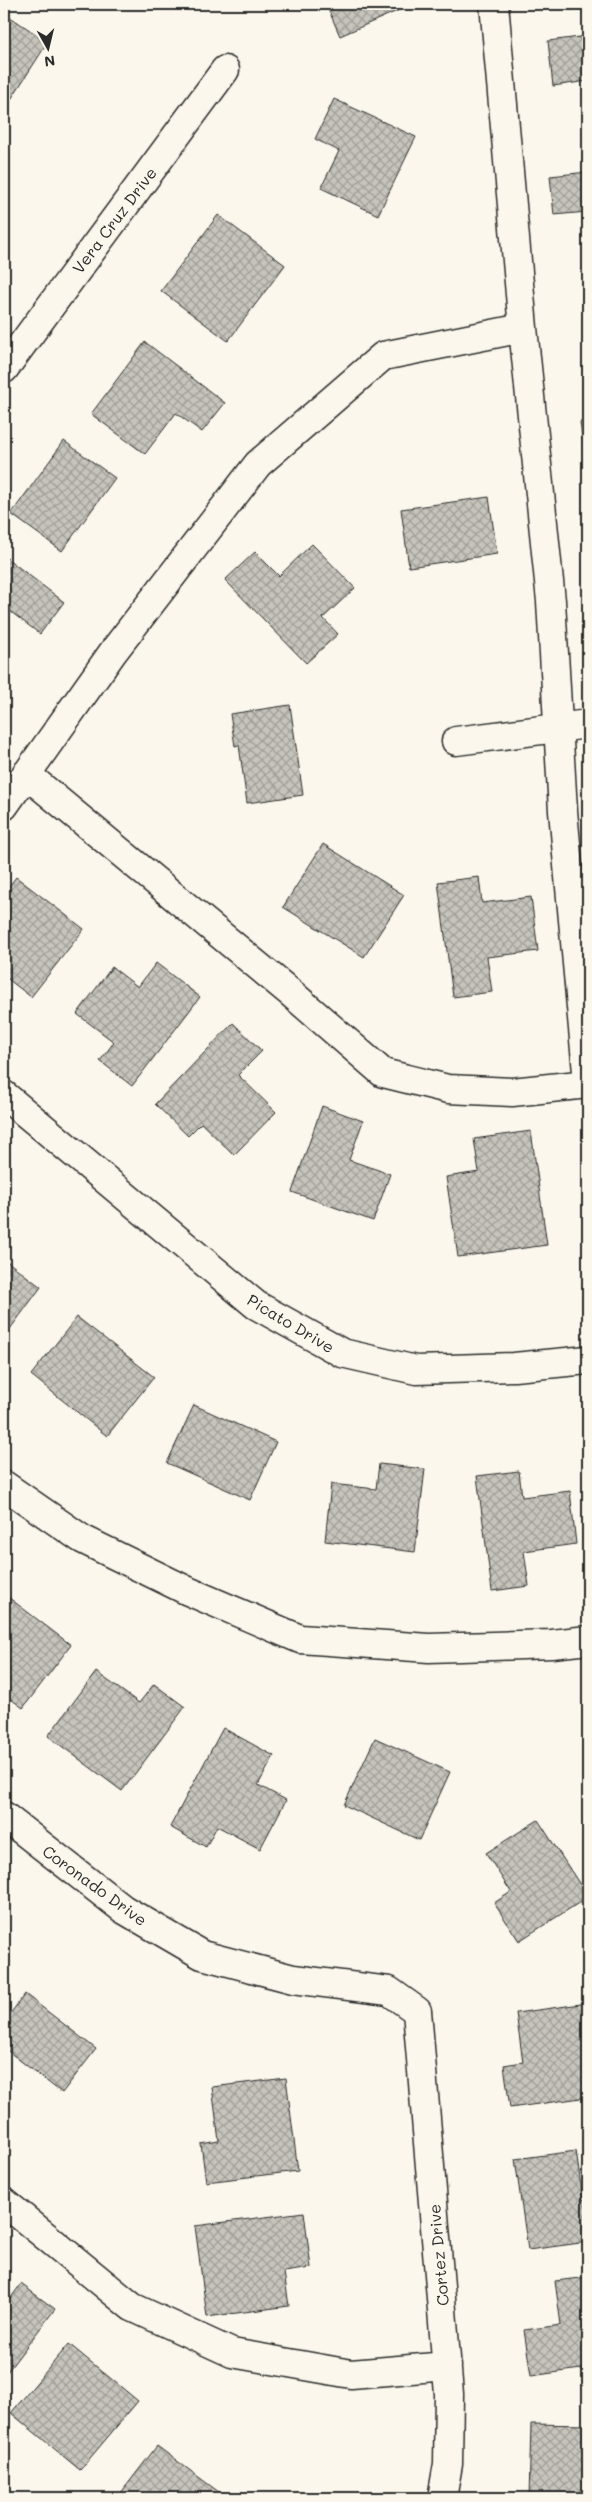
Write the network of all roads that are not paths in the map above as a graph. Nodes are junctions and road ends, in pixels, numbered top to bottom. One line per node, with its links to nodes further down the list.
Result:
1 (494, 4): 3 (street)
2 (225, 70): 4 (street, Vera Cruz Drive)
3 (523, 328): 6 (street); 8 (street)
4 (4, 369)
5 (588, 724): 6 (street)
6 (560, 727): 7 (street); 10 (street)
7 (456, 741)
8 (26, 774): 9 (street); 10 (street)
9 (4, 806)
10 (588, 1083)
11 (4, 1095): 12 (street, Picato Drive)
12 (588, 1360)
13 (4, 1485): 14 (street)
14 (588, 1640)
15 (4, 1816): 16 (street, Coronado Drive)
16 (417, 2011): 18 (street, Cortez Drive)
17 (4, 2202): 18 (street)
18 (447, 2366): 19 (street, Cortez Drive)
19 (442, 2498)

